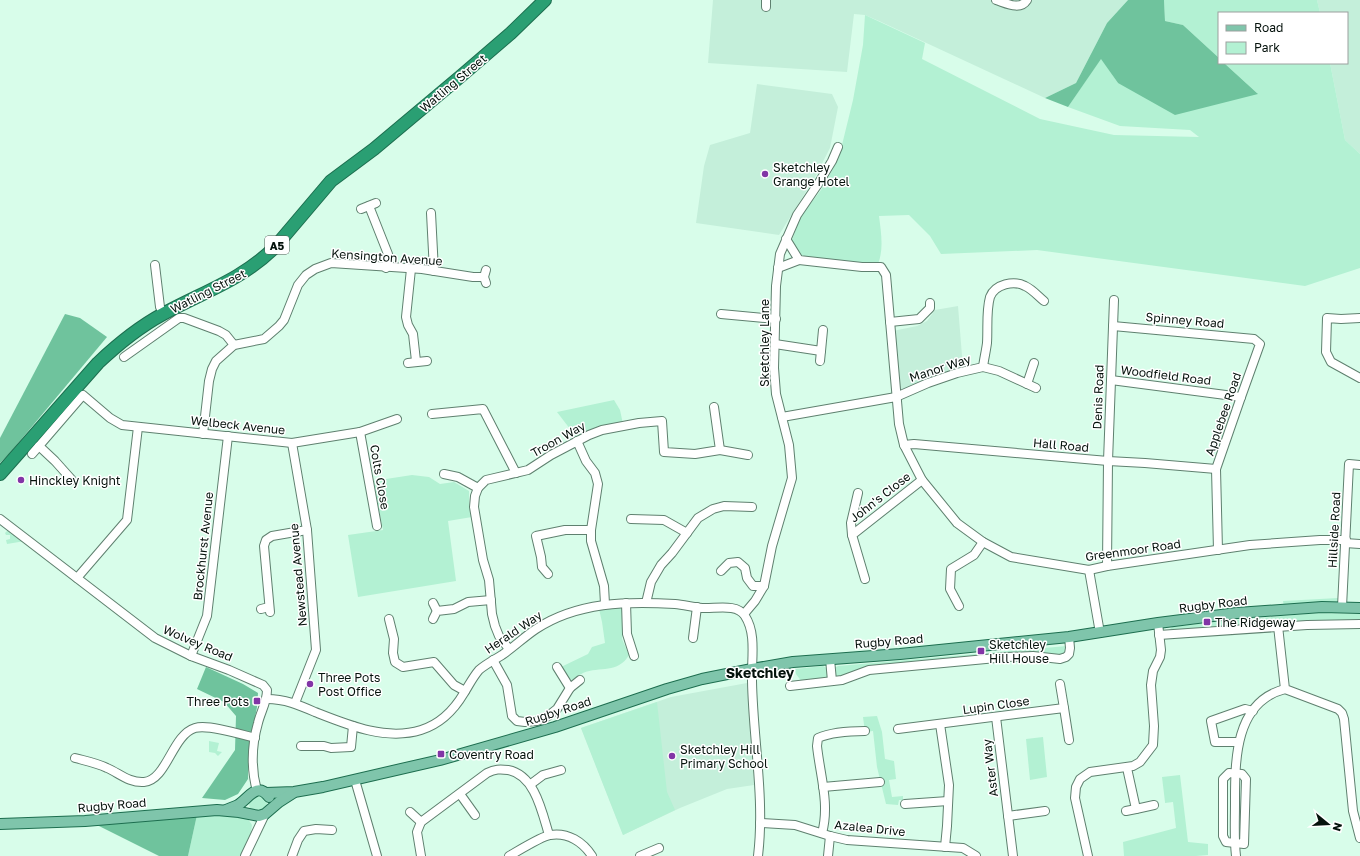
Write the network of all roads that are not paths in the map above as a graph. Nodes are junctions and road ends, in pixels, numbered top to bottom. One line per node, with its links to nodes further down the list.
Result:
1 (545, 0): 18 (highway, Watling Street / A5)
2 (996, 0): 3 (street)
3 (1027, 0)
4 (838, 147): 7 (street, Sketchley Lane)
5 (368, 206): 10 (street)
6 (431, 213): 13 (street)
7 (786, 239): 8 (street); 11 (street, Sketchley Lane)
8 (799, 260): 11 (street); 22 (street, Greenmoor Road)
9 (155, 265): 18 (street)
10 (386, 268): 12 (street, Kensington Avenue); 27 (street, Kensington Avenue)
11 (778, 268): 21 (street, Sketchley Lane)
12 (411, 269): 13 (street, Kensington Avenue); 30 (street)
13 (434, 271): 14 (street, Kensington Avenue)
14 (485, 277)
15 (1114, 300): 23 (street, Denis Road)
16 (1044, 301): 33 (street)
17 (930, 303): 22 (street)
18 (163, 314): 59 (highway, Watling Street / A5)
19 (720, 314): 21 (street)
20 (1360, 318): 34 (street)
21 (776, 319): 26 (street, Sketchley Lane)
22 (890, 322): 38 (street, Greenmoor Road)
23 (1113, 326): 25 (street, Spinney Road); 35 (street, Denis Road)
24 (823, 330): 28 (street)
25 (1254, 339): 39 (street, Applebee Road)
26 (775, 344): 28 (street); 42 (street, Sketchley Lane)
27 (234, 345): 29 (street); 46 (street)
28 (821, 351): 31 (street)
29 (129, 356)
30 (427, 361)
31 (820, 361)
32 (1034, 363): 36 (street)
33 (983, 367): 36 (street, Manor Way); 38 (street, Manor Way)
34 (1360, 378)
35 (1111, 380): 39 (street, Woodfield Road); 55 (street, Denis Road)
36 (1027, 384): 37 (street, Manor Way)
37 (1036, 388)
38 (896, 397): 42 (street, Manor Way); 50 (street, Greenmoor Road)
39 (1241, 397): 57 (street, Applebee Road)
40 (714, 407): 52 (street)
41 (432, 414): 58 (street)
42 (782, 417): 83 (street, Sketchley Lane)
43 (397, 419): 45 (street, Welbeck Avenue)
44 (138, 427): 46 (street, Welbeck Avenue); 51 (street, Welbeck Avenue); 81 (street)
45 (360, 432): 49 (street, Welbeck Avenue); 68 (street, Colts Close)
46 (203, 434): 47 (street, Welbeck Avenue)
47 (228, 436): 49 (street, Welbeck Avenue); 106 (street, Brockhurst Avenue)
48 (577, 441): 52 (street, Troon Way); 58 (street, Troon Way); 70 (street)
49 (292, 443): 69 (street, Newstead Avenue)
50 (904, 445): 55 (street, Hall Road); 62 (street, Greenmoor Road)
51 (39, 446): 53 (street); 61 (street)
52 (720, 450): 54 (street)
53 (32, 454)
54 (748, 455)
55 (1108, 461): 57 (street, Hall Road); 77 (street, Denis Road)
56 (1360, 465): 74 (street, Hillside Road)
57 (1216, 469): 76 (street, Applebee Road)
58 (516, 473): 63 (street, Troon Way)
59 (0, 474)
60 (444, 474): 63 (street)
61 (72, 480)
62 (922, 480): 72 (street, John's Close); 73 (street, Greenmoor Road)
63 (478, 488): 84 (street)
64 (858, 493): 72 (street)
65 (752, 507): 71 (street)
66 (0, 519): 81 (street, Wolvey Road)
67 (631, 519): 71 (street)
68 (377, 526)
69 (308, 530): 93 (street); 120 (street, Newstead Avenue)
70 (591, 530): 80 (street); 88 (street)
71 (687, 532): 87 (street)
72 (852, 535): 82 (street, John's Close)
73 (983, 542): 78 (street, Greenmoor Road); 89 (street)
74 (1345, 542): 75 (street, Greenmoor Road); 76 (street, Greenmoor Road); 91 (street, Hillside Road)
75 (1360, 544)
76 (1218, 550): 77 (street, Greenmoor Road)
77 (1107, 566): 78 (street, Greenmoor Road)
78 (1090, 570): 101 (street)
79 (721, 571): 83 (street)
80 (548, 574)
81 (77, 578): 106 (street, Wolvey Road)
82 (866, 579)
83 (764, 586): 95 (street, Sketchley Lane)
84 (491, 600): 94 (street); 105 (street)
85 (433, 603): 94 (street)
86 (626, 603): 87 (street, Herald Way); 88 (street, Herald Way); 107 (street)
87 (646, 603): 90 (street, Herald Way)
88 (605, 604): 105 (street, Herald Way)
89 (959, 606)
90 (697, 607): 95 (street, Herald Way); 104 (street)
91 (1342, 607): 92 (main road, Rugby Road); 98 (main road, Rugby Road)
92 (1360, 608)
93 (267, 609)
94 (437, 611): 97 (street)
95 (744, 614): 111 (street)
96 (389, 618): 118 (street)
97 (433, 620)
98 (1158, 623): 101 (main road, Rugby Road); 102 (street)
99 (1360, 624): 100 (street)
100 (1278, 626): 102 (street); 117 (street)
101 (1100, 633): 103 (main road, Rugby Road)
102 (1159, 635): 133 (street)
103 (1069, 637): 108 (main road, Rugby Road); 113 (street)
104 (693, 638)
105 (509, 649): 109 (street, Herald Way)
106 (191, 656): 119 (street, Wolvey Road)
107 (634, 656)
108 (830, 659): 111 (main road, Rugby Road); 113 (street)
109 (493, 660): 116 (street); 118 (street, Herald Way)
110 (557, 667): 116 (street)
111 (752, 669): 136 (main road, Rugby Road); 156 (street)
112 (580, 680): 116 (street)
113 (832, 681): 114 (street)
114 (794, 683)
115 (1060, 684): 121 (street)
116 (570, 688)
117 (1285, 689): 122 (street); 162 (street)
118 (465, 691): 125 (street, Herald Way)
119 (267, 698): 120 (street); 128 (street)
120 (295, 703): 125 (street)
121 (1064, 708): 123 (street, Lupin Close); 129 (street)
122 (1253, 711): 130 (street); 130 (street)
123 (996, 717): 124 (street, Lupin Close); 154 (street, Aster Way)
124 (940, 724): 126 (street, Lupin Close); 143 (street)
125 (353, 726): 131 (street)
126 (898, 729)
127 (865, 731): 139 (street)
128 (255, 738): 132 (street); 141 (street)
129 (1069, 740)
130 (1239, 742): 135 (street)
131 (301, 746)
132 (73, 758)
133 (1127, 768): 146 (street); 177 (street)
134 (561, 770): 138 (street)
135 (1235, 773): 163 (street); 163 (street)
136 (355, 780): 140 (main road, Rugby Road); 168 (street)
137 (880, 782): 139 (street)
138 (531, 784): 142 (street); 160 (street)
139 (823, 787): 161 (street)
140 (294, 792): 141 (main road, Rugby Road); 150 (main road, Rugby Road)
141 (257, 793): 147 (main road, Rugby Road); 150 (main road); 152 (main road)
142 (460, 794): 153 (street); 155 (street)
143 (948, 801): 144 (street); 164 (street)
144 (905, 804)
145 (1154, 805): 146 (street)
146 (1136, 809): 149 (street)
147 (226, 810): 152 (main road, Rugby Road); 157 (main road, Rugby Road)
148 (1044, 811): 154 (street)
149 (1126, 811)
150 (267, 812): 152 (main road); 159 (street)
151 (410, 812): 155 (street)
152 (253, 815): 159 (street)
153 (474, 815)
154 (1008, 816): 176 (street, Aster Way)
155 (421, 822): 169 (street)
156 (760, 823): 161 (street, Azalea Drive); 173 (street)
157 (0, 824)
158 (332, 830): 167 (street)
159 (257, 831): 166 (street)
160 (549, 835): 170 (street); 171 (street)
161 (826, 835): 164 (street, Azalea Drive); 174 (street)
162 (1360, 838)
163 (1235, 843): 178 (street)
164 (945, 847): 175 (street, Azalea Drive)
165 (659, 848): 172 (street)
166 (245, 856)
167 (292, 856)
168 (377, 856)
169 (421, 856)
170 (509, 856)
171 (592, 856)
172 (640, 856)
173 (758, 856)
174 (828, 856)
175 (976, 856)
176 (1013, 856)
177 (1088, 856)
178 (1236, 856)

